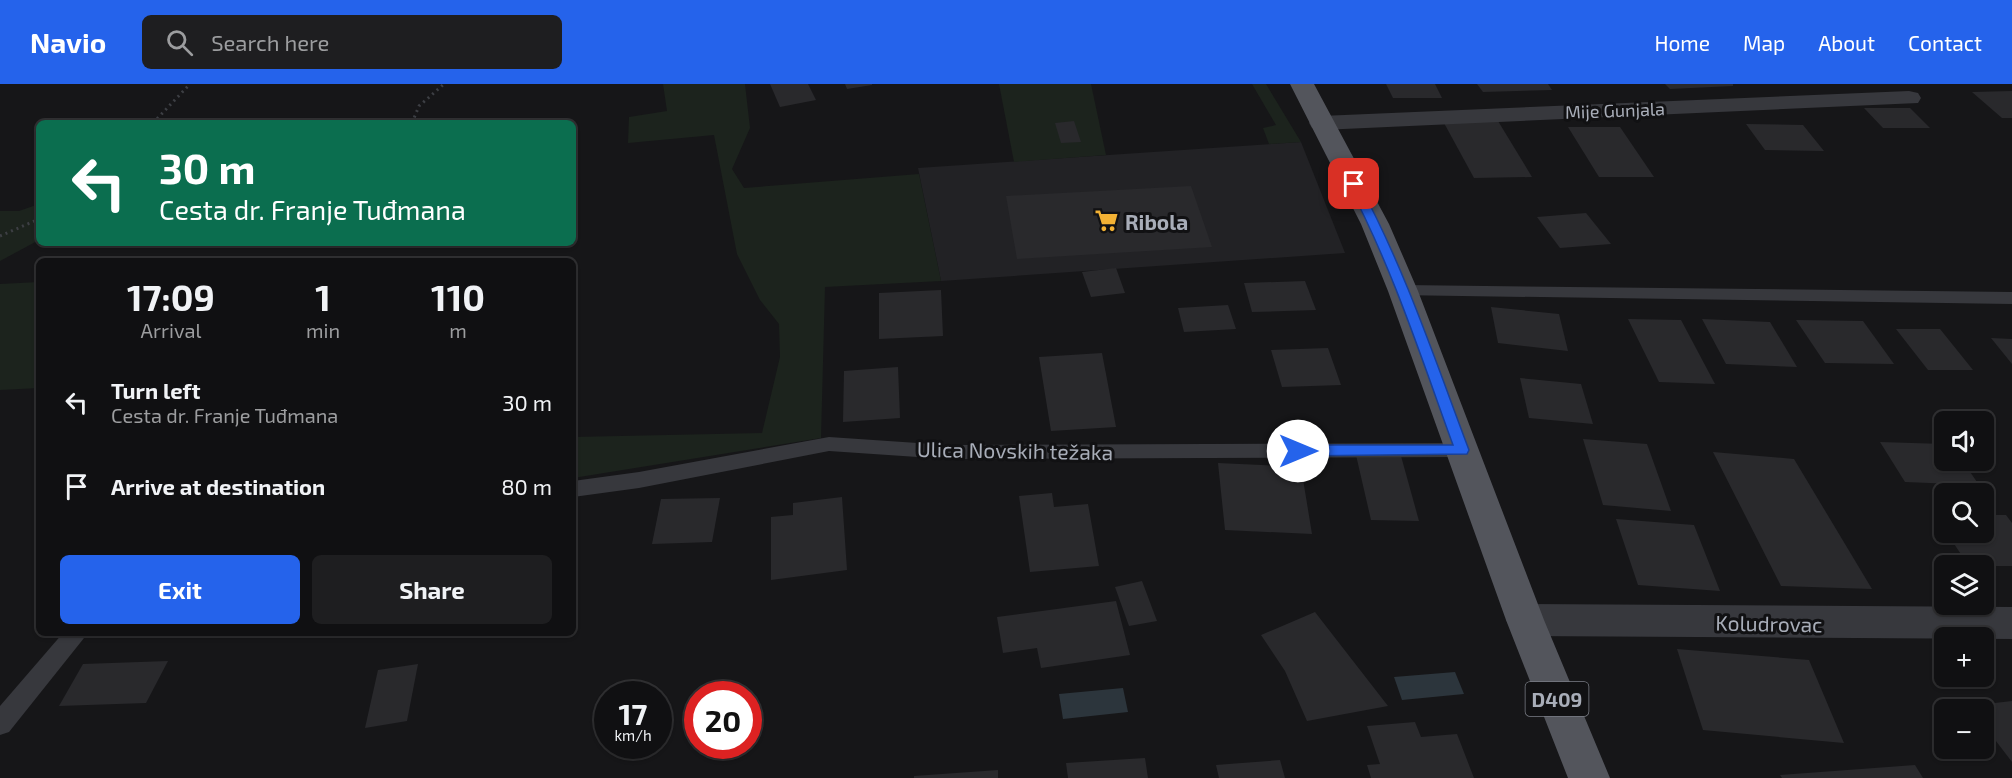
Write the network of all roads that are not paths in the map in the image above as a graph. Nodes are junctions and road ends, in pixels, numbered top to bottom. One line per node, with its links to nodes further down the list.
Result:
1 (1302, 84): 3 (main road, D409)
2 (1909, 98): 3 (street, Mije Gunjala)
3 (1321, 123): 4 (main road, D409)
4 (1403, 291): 5 (lane); 6 (main road, D409)
5 (2012, 298)
6 (1462, 450): 7 (lane, Ulica Novskih težaka); 8 (main road, D409)
7 (576, 489)
8 (1525, 621): 9 (street, Koludrovac); 12 (main road, D409)
9 (2012, 623)
10 (74, 636): 11 (lane)
11 (0, 724)
12 (1589, 778)

